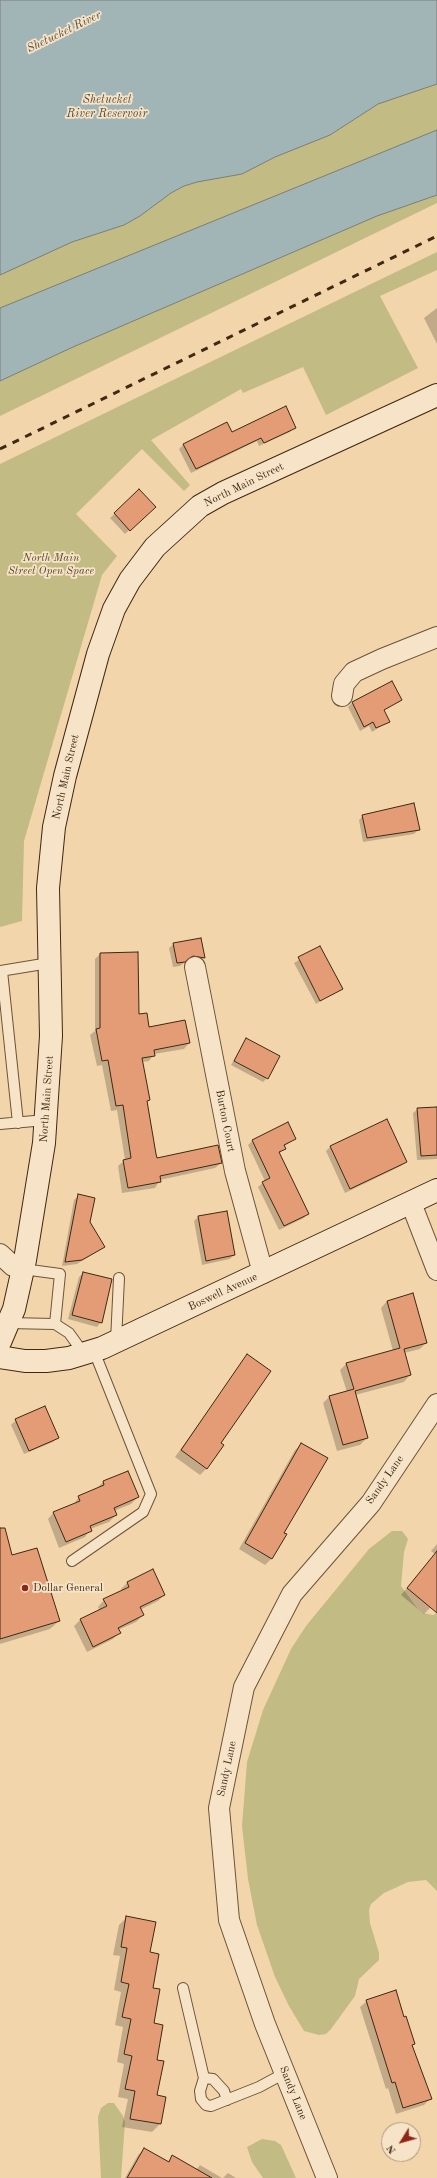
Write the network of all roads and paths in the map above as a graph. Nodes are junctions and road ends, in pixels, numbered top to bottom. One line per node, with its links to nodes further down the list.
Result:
1 (437, 395): 4 (main road, North Main Street)
2 (437, 637): 3 (street)
3 (342, 696)
4 (50, 963): 6 (lane); 7 (main road, North Main Street)
5 (194, 967): 15 (street, Burton Court)
6 (1, 971): 8 (lane)
7 (46, 1120): 8 (lane); 13 (main road, North Main Street)
8 (18, 1123): 9 (lane)
9 (0, 1124)
10 (437, 1190): 11 (main road, Boswell Avenue)
11 (411, 1203): 14 (street); 15 (main road, Boswell Avenue)
12 (0, 1254): 13 (street)
13 (23, 1269): 17 (lane); 18 (main road, North Main Street)
14 (437, 1270)
15 (263, 1273): 19 (main road, Boswell Avenue)
16 (119, 1278): 19 (lane)
17 (55, 1324): 18 (lane); 20 (lane)
18 (4, 1333)
19 (116, 1343): 20 (main road, Boswell Avenue)
20 (89, 1352): 21 (main road, Boswell Avenue); 23 (lane)
21 (0, 1357)
22 (437, 1404): 25 (street, Sandy Lane)
23 (72, 1561)
24 (183, 1988): 26 (lane)
25 (285, 2074): 27 (lane); 28 (street, Sandy Lane)
26 (204, 2078): 27 (lane); 27 (lane)
27 (227, 2100)
28 (327, 2178)

